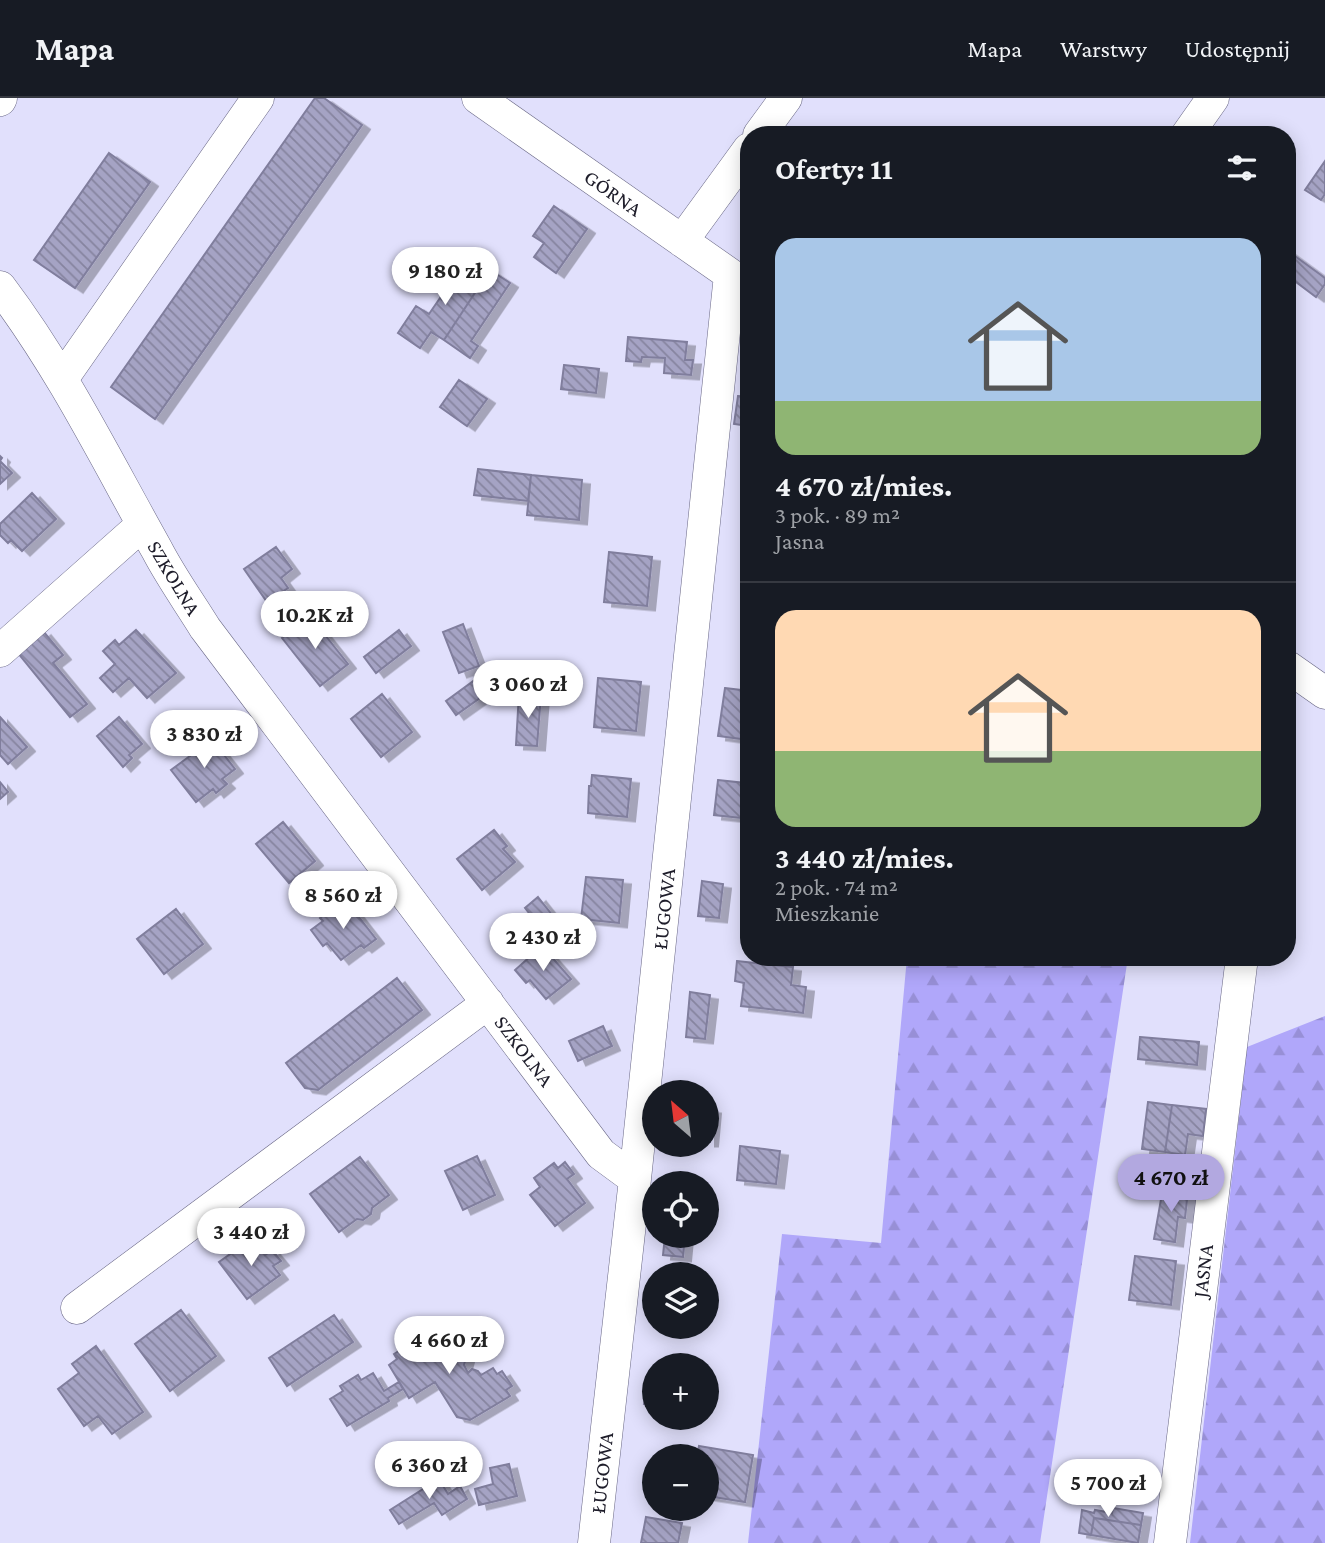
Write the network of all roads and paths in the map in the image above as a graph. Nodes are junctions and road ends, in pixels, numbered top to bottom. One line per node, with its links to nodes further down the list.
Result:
1 (258, 98): 11 (street)
2 (478, 98): 8 (street, GÓRNA)
3 (786, 98): 5 (street)
4 (1213, 98): 6 (street)
5 (766, 126)
6 (1193, 126)
7 (740, 161): 8 (street)
8 (682, 241): 9 (street, GÓRNA)
9 (740, 281): 18 (street, ŁUGOWA)
10 (0, 287): 11 (street, SZKOLNA)
11 (62, 379): 12 (street, SZKOLNA)
12 (142, 525): 13 (street); 17 (street, SZKOLNA)
13 (0, 651)
14 (1296, 673): 15 (street)
15 (1325, 693)
16 (1241, 966): 21 (street, JASNA)
17 (488, 1003): 18 (street, SZKOLNA); 19 (street)
18 (635, 1179): 20 (street, ŁUGOWA)
19 (77, 1308)
20 (594, 1543)
21 (1170, 1543)

